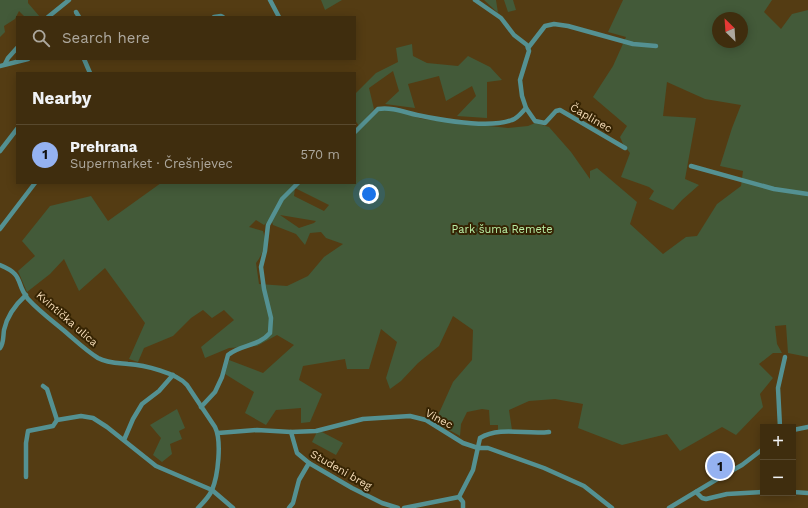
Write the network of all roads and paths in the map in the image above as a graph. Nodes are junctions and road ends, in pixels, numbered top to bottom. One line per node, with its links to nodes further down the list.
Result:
1 (69, 0): 5 (street)
2 (270, 0): 7 (street)
3 (475, 0): 9 (street)
4 (76, 12): 6 (street)
5 (49, 16)
6 (78, 16)
7 (279, 16)
8 (656, 46): 9 (street)
9 (528, 48): 15 (street, Čaplinec)
10 (16, 49): 13 (street)
11 (24, 60): 13 (street)
12 (84, 60): 14 (street)
13 (3, 65)
14 (90, 72)
15 (526, 108): 17 (street); 18 (street, Čaplinec)
16 (16, 130): 19 (street)
17 (356, 131)
18 (626, 148)
19 (0, 151)
20 (691, 166): 23 (street)
21 (34, 184): 24 (street)
22 (297, 184): 31 (street)
23 (808, 194)
24 (0, 229)
25 (0, 265): 26 (street, Kvintička ulica)
26 (26, 295): 27 (street); 29 (street, Kvintička ulica)
27 (0, 348)
28 (785, 357): 33 (street)
29 (173, 375): 31 (street, Kvintička ulica); 39 (street)
30 (43, 386): 32 (street)
31 (201, 407): 38 (street, Kvintička ulica)
32 (57, 420): 39 (street); 43 (street)
33 (780, 424)
34 (808, 427): 35 (street)
35 (796, 429)
36 (291, 432): 38 (street, Vinec); 40 (street, Vinec); 42 (street, Studeni breg)
37 (549, 432): 40 (street)
38 (218, 433): 44 (street)
39 (124, 440): 44 (street)
40 (478, 448): 49 (street); 56 (street, Vinec)
41 (760, 451): 45 (street)
42 (309, 463): 52 (street); 53 (street, Studeni breg)
43 (26, 478)
44 (212, 490): 50 (street); 51 (street)
45 (696, 492): 46 (street); 57 (street)
46 (760, 492)
47 (796, 492): 48 (street)
48 (808, 493)
49 (459, 497): 54 (street); 55 (street)
50 (198, 508)
51 (233, 508)
52 (289, 508)
53 (398, 508)
54 (404, 508)
55 (463, 508)
56 (612, 508)
57 (669, 508)

